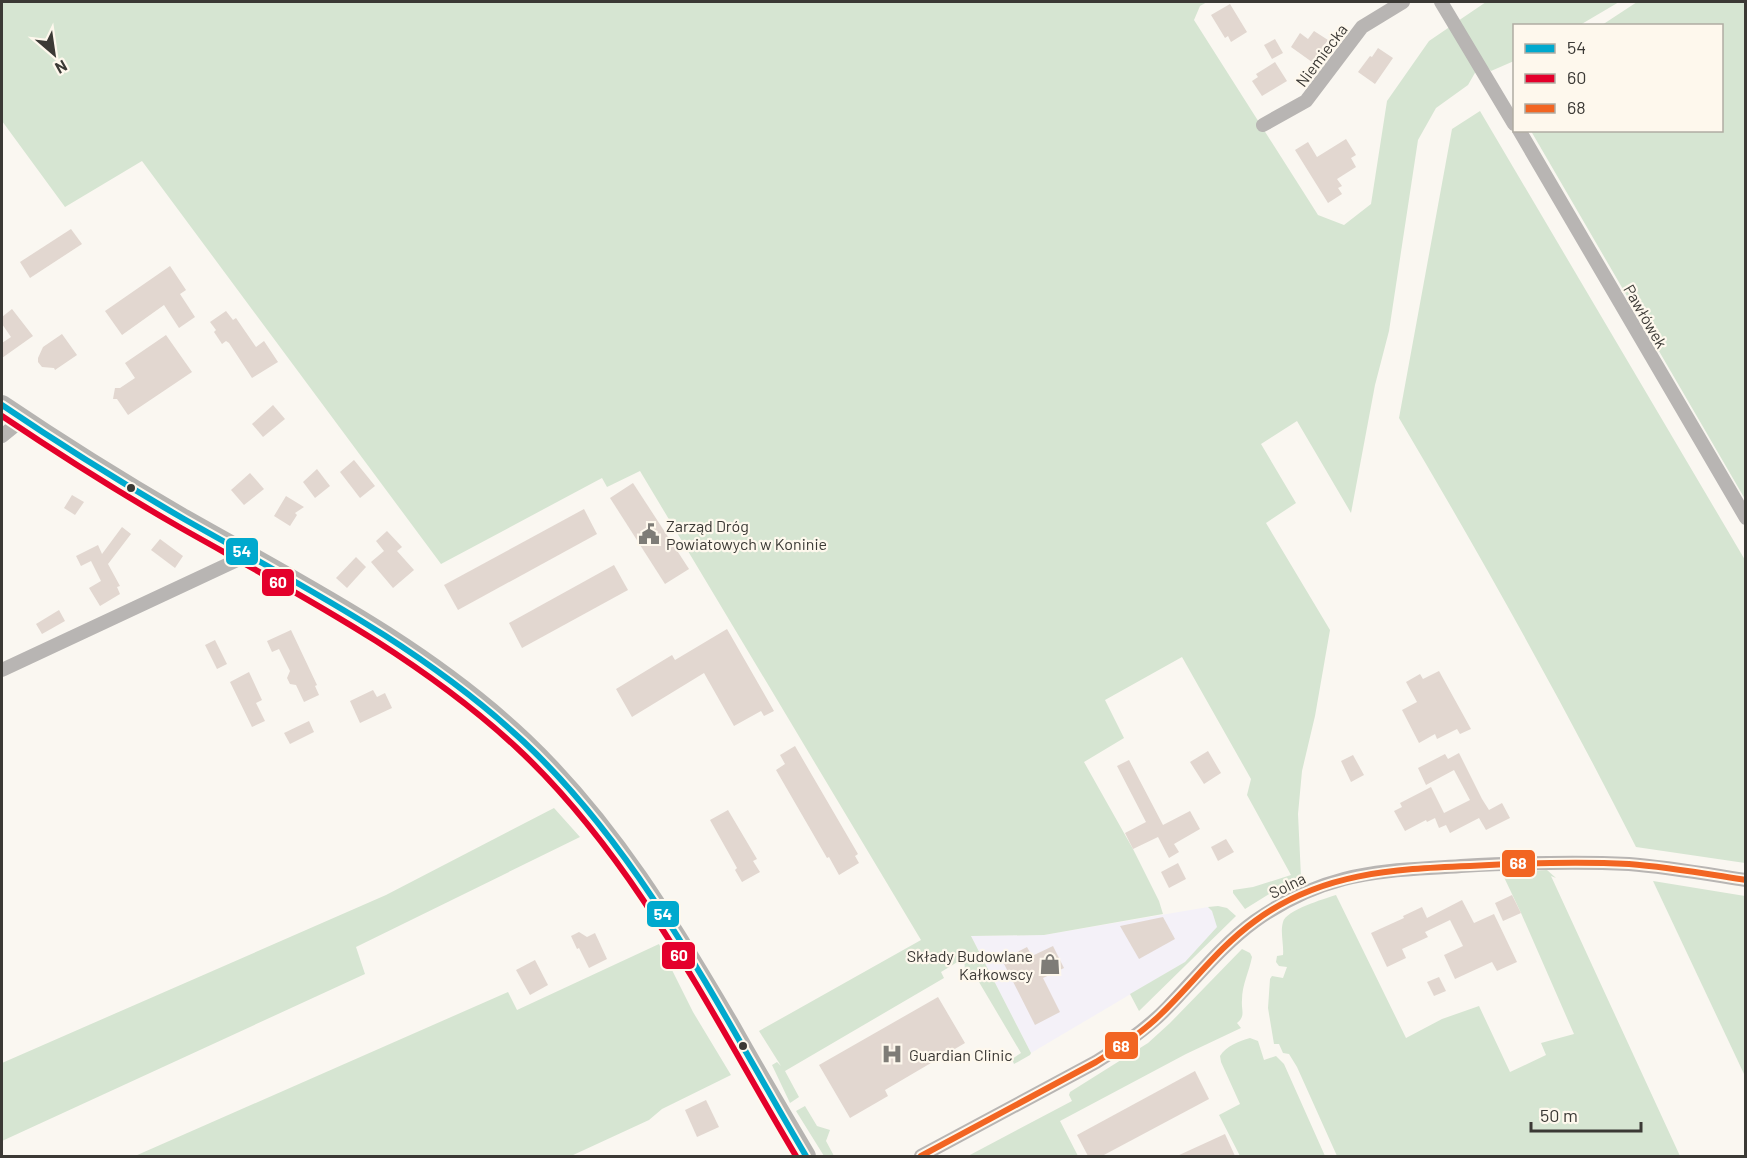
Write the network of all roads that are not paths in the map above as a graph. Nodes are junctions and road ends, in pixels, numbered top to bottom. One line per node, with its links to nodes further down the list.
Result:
1 (1403, 2): 4 (street, Niemiecka)
2 (1441, 2): 3 (street)
3 (1513, 121)
4 (1263, 126)
5 (1520, 132): 9 (street, Pawłówek)
6 (2, 405): 7 (street)
7 (23, 419): 8 (street); 10 (street)
8 (2, 436)
9 (1746, 518)
10 (248, 555): 11 (street); 13 (street)
11 (2, 670)
12 (1746, 880): 14 (street, Solna)
13 (806, 1156)
14 (921, 1156)

